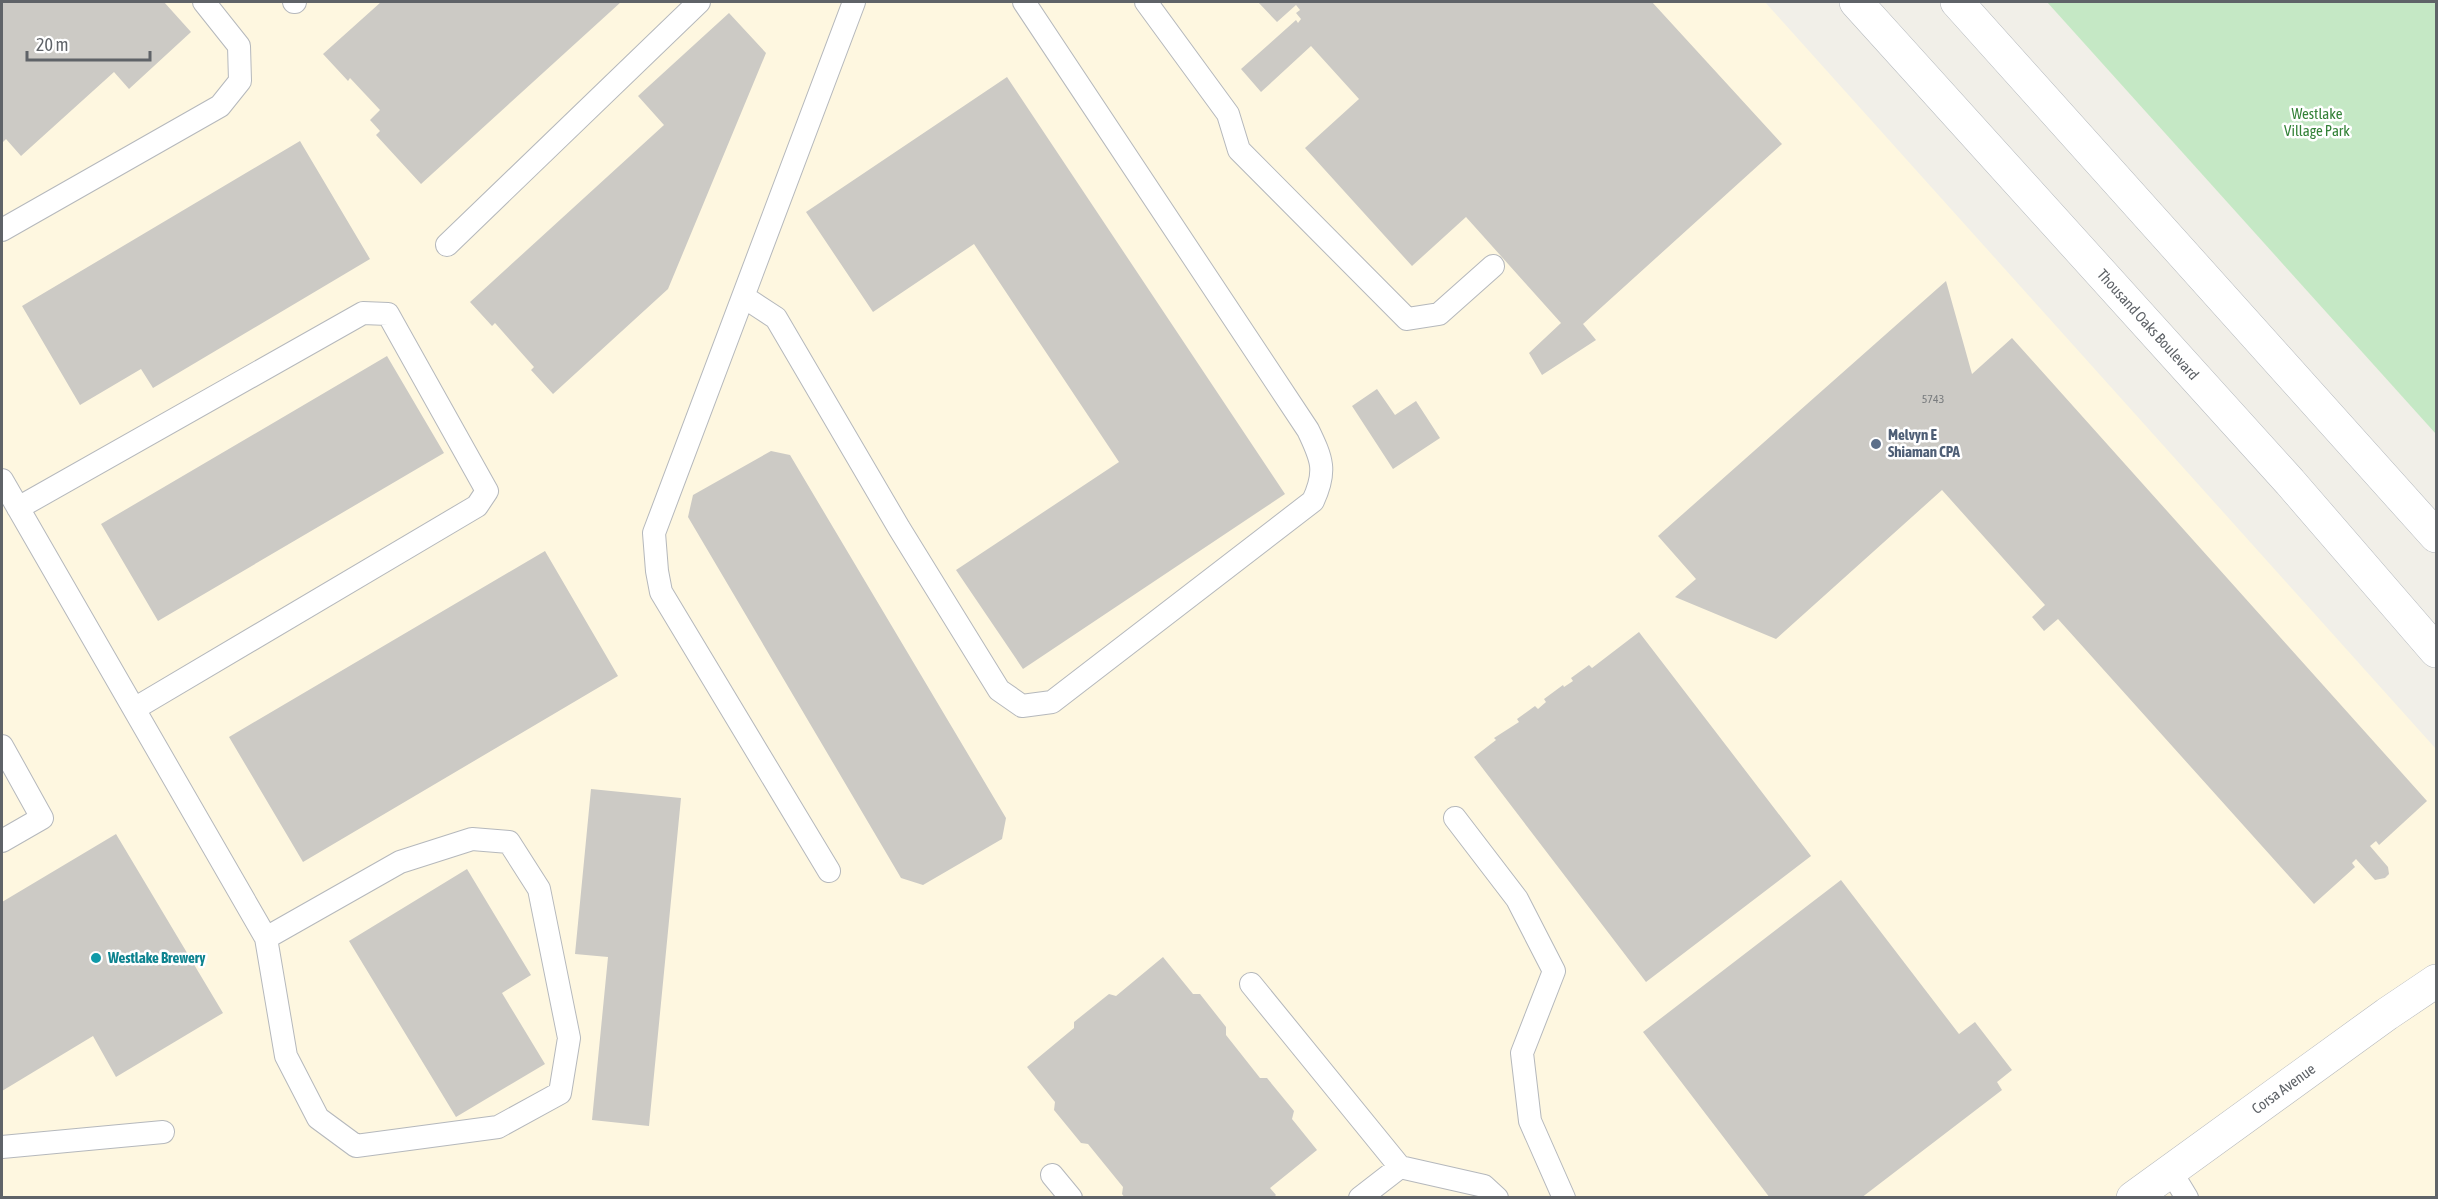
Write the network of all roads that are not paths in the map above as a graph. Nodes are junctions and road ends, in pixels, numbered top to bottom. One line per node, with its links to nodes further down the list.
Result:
1 (204, 2): 8 (lane)
2 (699, 2): 9 (lane)
3 (854, 2): 11 (lane)
4 (1024, 2): 11 (lane)
5 (1146, 2): 10 (lane)
6 (1856, 2): 15 (main road, Thousand Oaks Boulevard)
7 (1957, 2): 14 (main road)
8 (2, 230)
9 (447, 245)
10 (1493, 266)
11 (744, 297): 20 (lane)
12 (2, 480): 13 (lane)
13 (18, 508): 16 (lane); 16 (lane)
14 (2436, 536)
15 (2436, 651)
16 (134, 709): 21 (lane)
17 (2, 746): 19 (lane)
18 (1455, 818): 32 (lane)
19 (2, 841)
20 (829, 871)
21 (266, 938): 21 (lane)
22 (2436, 981): 27 (main road, Corsa Avenue)
23 (1251, 984): 26 (lane)
24 (163, 1132): 25 (lane)
25 (2, 1147)
26 (1400, 1167): 30 (lane); 31 (lane)
27 (2170, 1170): 33 (main road, Corsa Avenue); 34 (lane)
28 (1052, 1175): 29 (lane)
29 (1071, 1197)
30 (1360, 1197)
31 (1497, 1197)
32 (1564, 1197)
33 (2133, 1197)
34 (2187, 1197)

